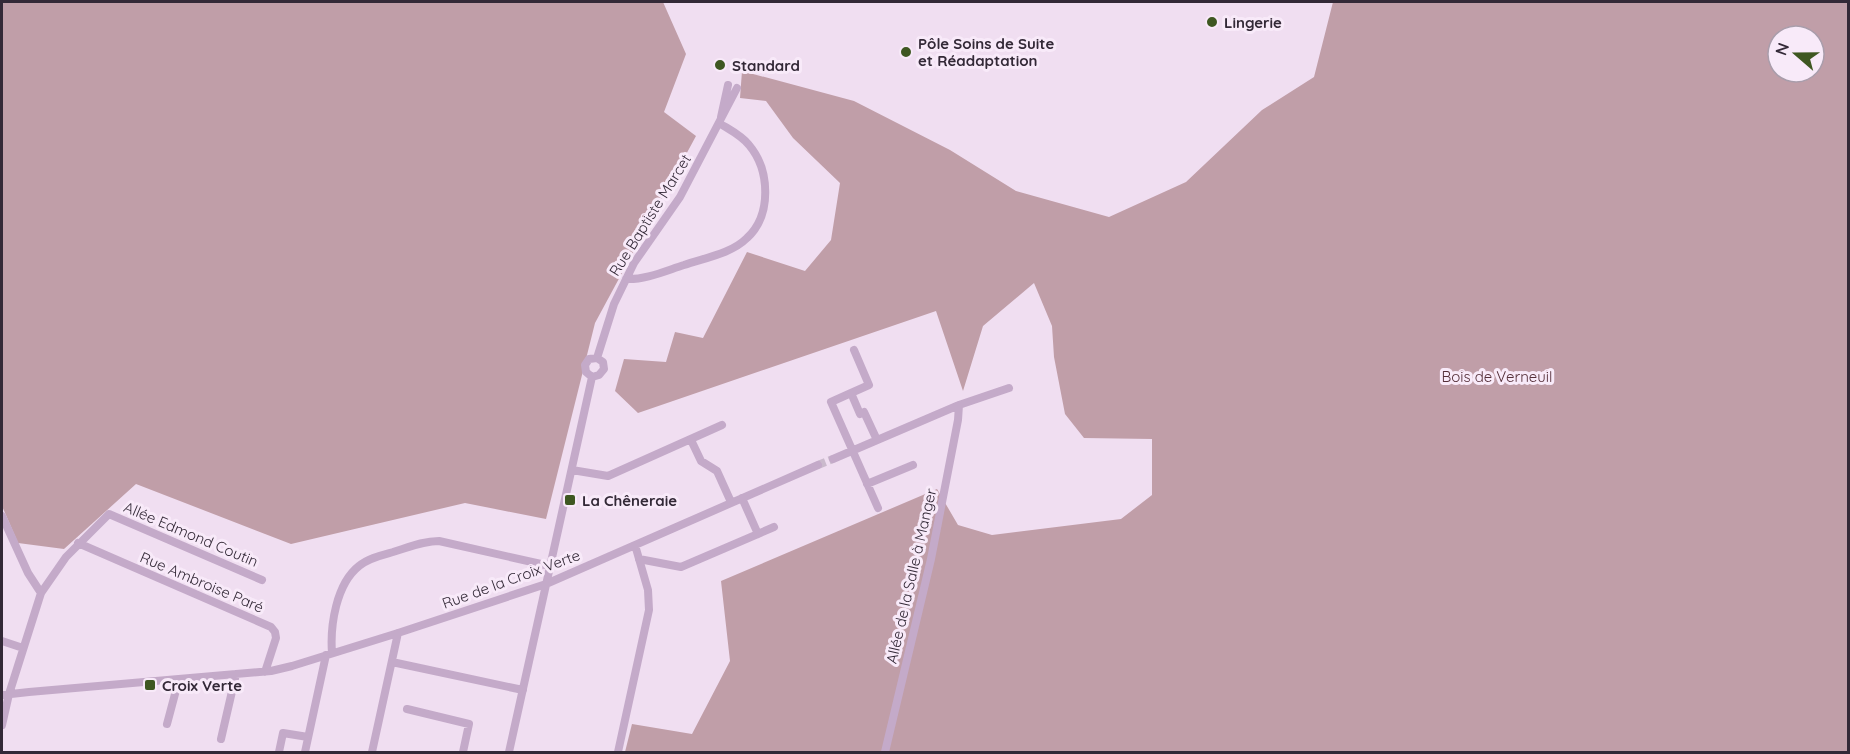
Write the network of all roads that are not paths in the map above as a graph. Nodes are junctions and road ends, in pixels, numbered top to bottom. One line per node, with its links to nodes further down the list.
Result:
1 (728, 86): 3 (street, Rue Baptiste Marcet)
2 (737, 88): 3 (street, Rue Baptiste Marcet)
3 (719, 123): 4 (street, Rue Baptiste Marcet); 4 (street)
4 (626, 279): 6 (street, Rue Baptiste Marcet)
5 (854, 350): 9 (street)
6 (597, 358): 7 (street, Rue Baptiste Marcet); 7 (street, Rue Baptiste Marcet)
7 (592, 376): 18 (street, Rue Baptiste Marcet)
8 (1009, 388): 10 (street)
9 (851, 393): 13 (street); 14 (street)
10 (959, 405): 13 (street); 54 (street, Allée de la Salle à Manger)
11 (722, 425): 12 (street)
12 (691, 440): 18 (street); 21 (street)
13 (877, 440): 14 (street)
14 (852, 451): 15 (street); 19 (street)
15 (833, 459)
16 (818, 465): 20 (street, Rue de la Croix Verte)
17 (913, 465): 19 (street)
18 (572, 470): 29 (street, Rue Baptiste Marcet)
19 (867, 484): 22 (street)
20 (742, 498): 21 (street, Rue de la Croix Verte); 25 (street)
21 (731, 502): 27 (street, Rue de la Croix Verte)
22 (878, 508)
23 (2, 516): 32 (street)
24 (774, 527): 25 (street)
25 (758, 534): 28 (street)
26 (78, 543): 30 (street, Allée Edmond Coutin); 32 (street); 38 (street, Rue Ambroise Paré)
27 (634, 545): 28 (street); 31 (street, Rue de la Croix Verte)
28 (639, 559): 53 (street)
29 (550, 566): 31 (street, Rue Baptiste Marcet); 36 (street)
30 (262, 579)
31 (546, 584): 33 (street, Rue de la Croix Verte); 41 (street, Rue Baptiste Marcet)
32 (41, 593): 35 (street)
33 (398, 633): 36 (street, Rue de la Croix Verte); 37 (street)
34 (2, 641): 35 (street)
35 (23, 648): 42 (street)
36 (329, 654): 38 (street, Rue de la Croix Verte); 46 (street)
37 (392, 662): 41 (street); 50 (street)
38 (265, 672): 39 (street, Rue de la Croix Verte)
39 (237, 674): 40 (street, Rue de la Croix Verte); 47 (street)
40 (179, 680): 42 (street, Rue de la Croix Verte); 44 (street)
41 (522, 690): 52 (street, Rue Baptiste Marcet)
42 (5, 695): 45 (street)
43 (407, 709): 51 (street)
44 (167, 724)
45 (2, 725)
46 (308, 737): 48 (street); 49 (street)
47 (221, 739)
48 (279, 753)
49 (305, 753)
50 (372, 753)
51 (463, 753)
52 (509, 753)
53 (618, 753)
54 (885, 753)

